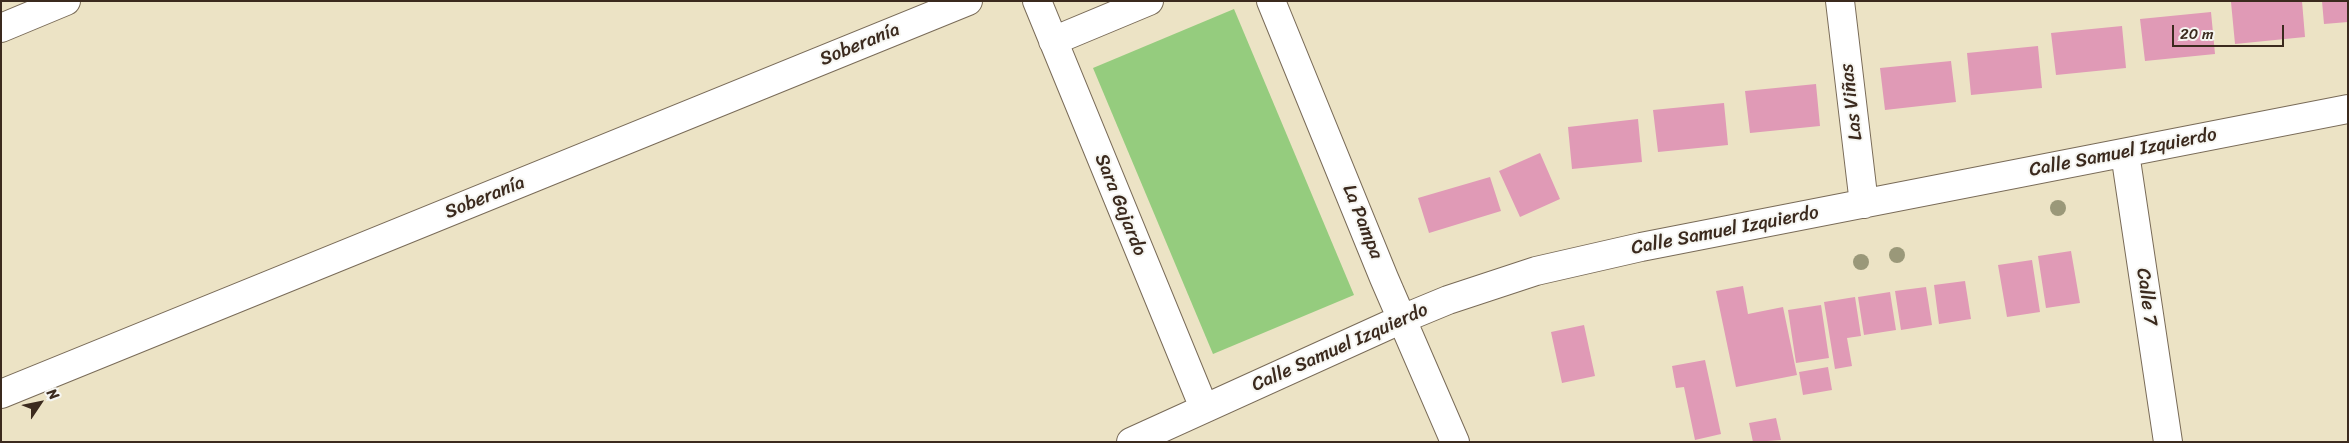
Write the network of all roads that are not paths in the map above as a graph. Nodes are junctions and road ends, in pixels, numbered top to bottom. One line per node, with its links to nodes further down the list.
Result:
1 (66, 1): 7 (street)
2 (968, 1): 13 (street, Soberanía)
3 (1036, 1): 8 (street, Sara Gajardo)
4 (1149, 1): 8 (street)
5 (1271, 1): 12 (street, La Pampa)
6 (1840, 1): 11 (street, Las Viñas)
7 (1, 28)
8 (1053, 41): 14 (street, Sara Gajardo)
9 (2348, 109): 10 (street, Calle Samuel Izquierdo)
10 (2125, 153): 11 (street, Calle Samuel Izquierdo); 17 (street, Calle 7)
11 (1864, 204): 12 (street, Calle Samuel Izquierdo)
12 (1402, 319): 14 (street, Calle Samuel Izquierdo); 16 (street, La Pampa)
13 (1, 394)
14 (1204, 408): 15 (street, Calle Samuel Izquierdo)
15 (1131, 442)
16 (1455, 442)
17 (2168, 442)

